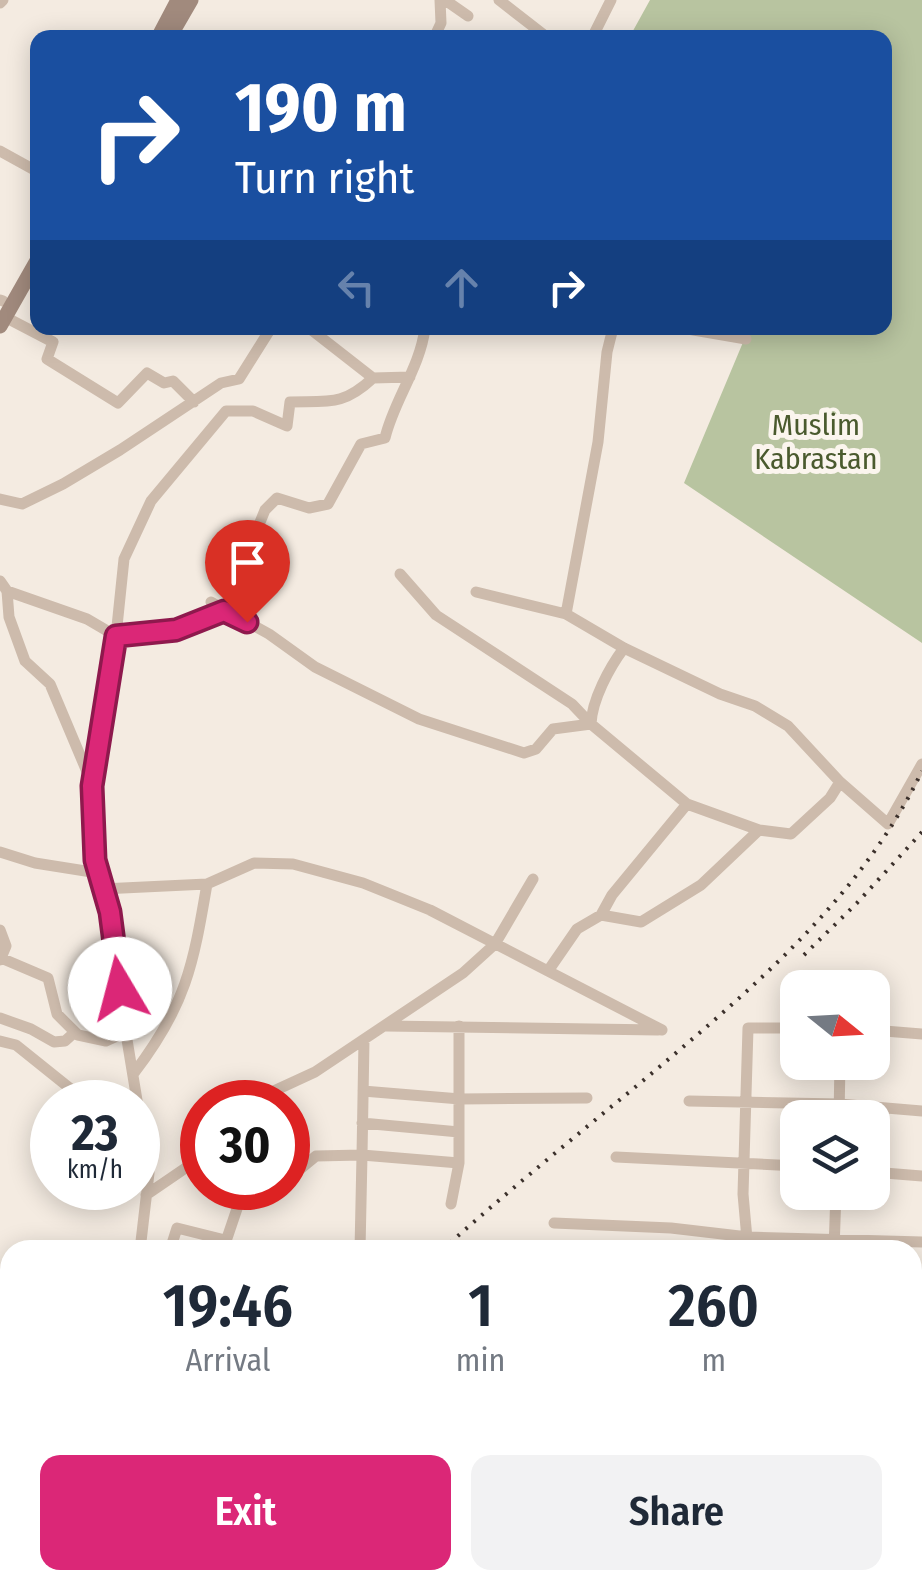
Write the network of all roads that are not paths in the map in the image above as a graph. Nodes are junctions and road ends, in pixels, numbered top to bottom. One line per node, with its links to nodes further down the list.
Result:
1 (178, 0): 7 (main road)
2 (190, 0): 8 (main road)
3 (443, 0): 6 (street); 9 (street)
4 (500, 0): 10 (street)
5 (611, 0): 11 (street)
6 (468, 16)
7 (162, 30)
8 (173, 30)
9 (438, 30)
10 (538, 30)
11 (596, 30)
12 (0, 151): 13 (street)
13 (30, 168)
14 (30, 257): 16 (main road)
15 (30, 270): 16 (main road)
16 (2, 310): 17 (street)
17 (30, 328)
18 (42, 335): 27 (street)
19 (267, 335): 27 (street)
20 (318, 335): 26 (street)
21 (422, 335): 25 (street)
22 (611, 335): 34 (street)
23 (723, 335): 24 (street)
24 (746, 339)
25 (410, 377): 26 (street); 33 (street)
26 (374, 378): 35 (street)
27 (194, 402): 28 (street)
28 (0, 499)
29 (400, 574): 37 (street)
30 (4, 586): 35 (street); 40 (street)
31 (476, 592): 34 (street)
32 (211, 602): 33 (street)
33 (224, 611): 35 (street); 37 (street)
34 (566, 614): 36 (street)
35 (116, 636): 40 (street)
36 (624, 648): 37 (street); 39 (street)
37 (591, 724): 41 (street)
38 (922, 764): 39 (street)
39 (840, 782): 42 (street)
40 (92, 786): 44 (street)
41 (687, 804): 42 (street); 48 (street)
42 (758, 830): 48 (street)
43 (0, 852): 44 (street)
44 (98, 873): 47 (street)
45 (533, 879): 50 (street)
46 (207, 884): 47 (street); 50 (street); 63 (street)
47 (102, 888): 57 (street)
48 (601, 915): 52 (street)
49 (0, 930): 51 (street)
50 (494, 944): 52 (street); 54 (street)
51 (0, 959): 59 (street)
52 (548, 971): 55 (street)
53 (0, 1018): 59 (street)
54 (384, 1026): 55 (street); 61 (street)
55 (459, 1026): 69 (street)
56 (780, 1028): 71 (street)
57 (128, 1031): 59 (street); 63 (street)
58 (890, 1031): 60 (street)
59 (75, 1032)
60 (922, 1034)
61 (364, 1040): 66 (street); 67 (street)
62 (0, 1041): 64 (street)
63 (134, 1073): 65 (street)
64 (60, 1080)
65 (135, 1080)
66 (298, 1080)
67 (363, 1092): 69 (street); 75 (street)
68 (587, 1098): 69 (street)
69 (460, 1099): 76 (street)
70 (688, 1101): 71 (street)
71 (746, 1101): 72 (street); 81 (street)
72 (780, 1105)
73 (890, 1111): 74 (street)
74 (922, 1111)
75 (362, 1122): 76 (street); 77 (street)
76 (459, 1132): 80 (street)
77 (362, 1155): 79 (street); 80 (street); 95 (street)
78 (616, 1158): 81 (street)
79 (310, 1161)
80 (458, 1163): 85 (street)
81 (745, 1164): 82 (street); 90 (street)
82 (780, 1165)
83 (890, 1173): 84 (street)
84 (922, 1176)
85 (451, 1204)
86 (144, 1210): 91 (street)
87 (236, 1210): 94 (street)
88 (835, 1210): 96 (street)
89 (554, 1223): 90 (street)
90 (741, 1239)
91 (141, 1240)
92 (173, 1240): 93 (street)
93 (210, 1240)
94 (226, 1240)
95 (360, 1240)
96 (834, 1240)

